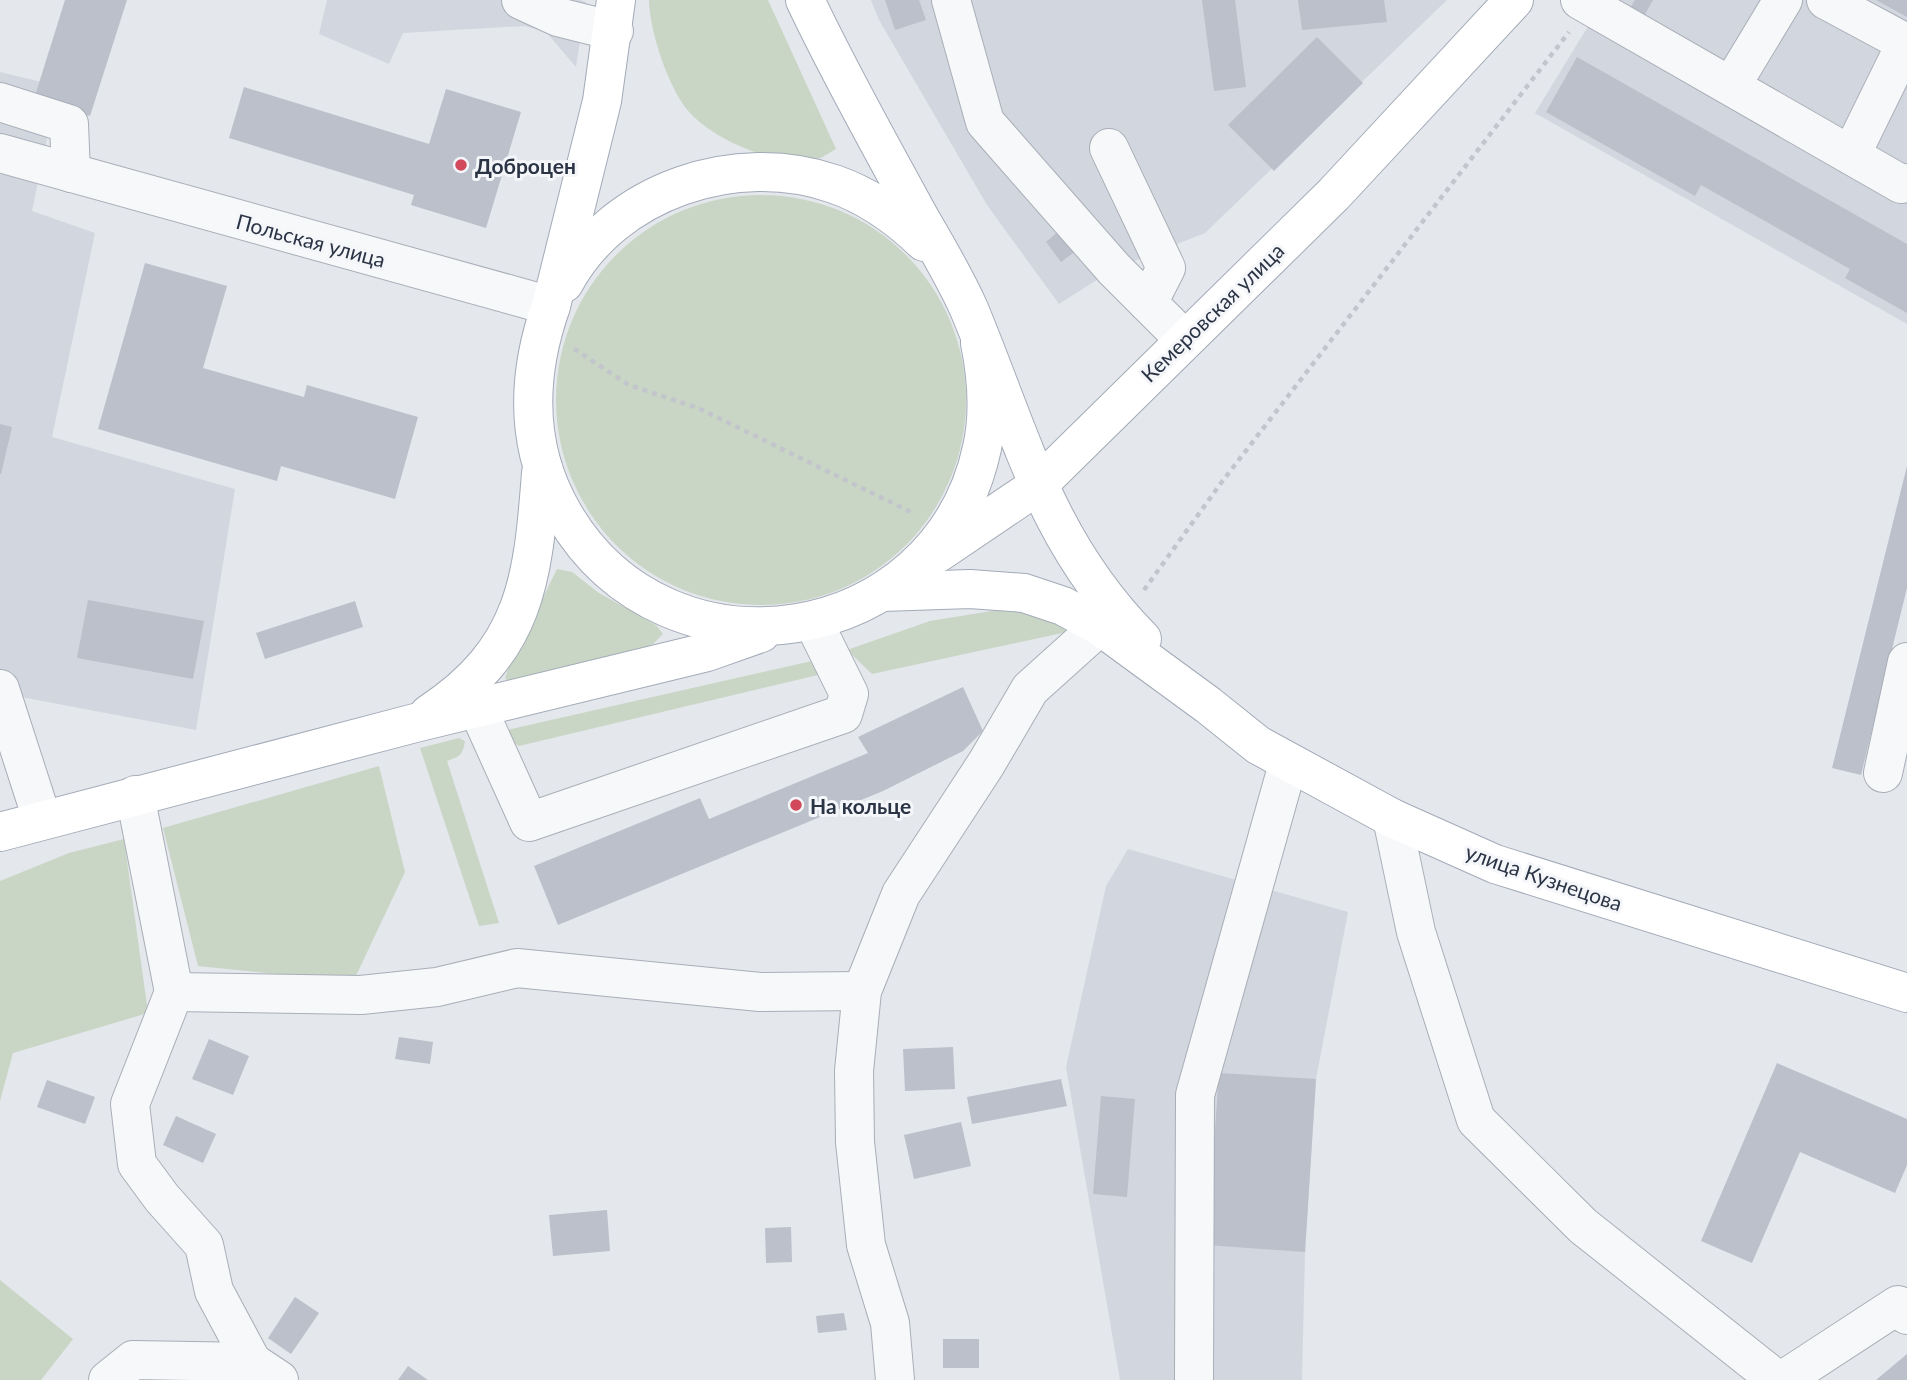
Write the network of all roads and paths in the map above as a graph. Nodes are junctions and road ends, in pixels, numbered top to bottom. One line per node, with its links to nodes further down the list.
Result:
1 (521, 0): 8 (lane)
2 (805, 0): 16 (main road)
3 (951, 0): 17 (lane)
4 (1514, 0): 19 (main road, Кемеровская улица)
5 (1783, 0): 9 (lane)
6 (1826, 0): 13 (lane)
7 (1585, 3): 9 (lane); 25 (path)
8 (615, 16): 18 (main road)
9 (1731, 86): 13 (lane)
10 (0, 102): 14 (lane)
11 (1109, 148): 17 (lane)
12 (0, 153): 14 (lane, Польская улица)
13 (1851, 155): 15 (lane)
14 (71, 173): 18 (lane, Польская улица)
15 (1907, 183)
16 (953, 278): 18 (main road); 20 (main road)
17 (1148, 303): 19 (lane)
18 (551, 306): 21 (main road); 23 (path)
19 (1184, 339): 22 (main road, Кемеровская улица)
20 (980, 343): 22 (main road); 23 (main road)
21 (542, 468): 26 (main road); 30 (main road)
22 (1037, 486): 24 (main road, Кемеровская улица); 25 (main road)
23 (937, 542): 24 (main road)
24 (882, 592): 25 (main road); 26 (main road)
25 (1111, 623): 31 (main road, улица Кузнецова); 37 (lane)
26 (796, 624): 29 (main road); 29 (lane)
27 (1907, 662): 32 (lane)
28 (0, 689): 35 (lane)
29 (477, 707): 30 (main road)
30 (415, 723): 33 (main road)
31 (1288, 764): 34 (main road, улица Кузнецова); 44 (lane)
32 (1884, 773)
33 (135, 795): 35 (main road); 38 (lane)
34 (1392, 818): 39 (main road, улица Кузнецова); 45 (lane)
35 (42, 819): 36 (main road)
36 (0, 832)
37 (862, 991): 38 (lane); 43 (lane)
38 (174, 992): 41 (lane)
39 (1907, 993)
40 (1907, 1315): 46 (lane)
41 (266, 1371): 42 (lane)
42 (108, 1380)
43 (895, 1380)
44 (1194, 1380)
45 (1777, 1380)
46 (1783, 1380)

